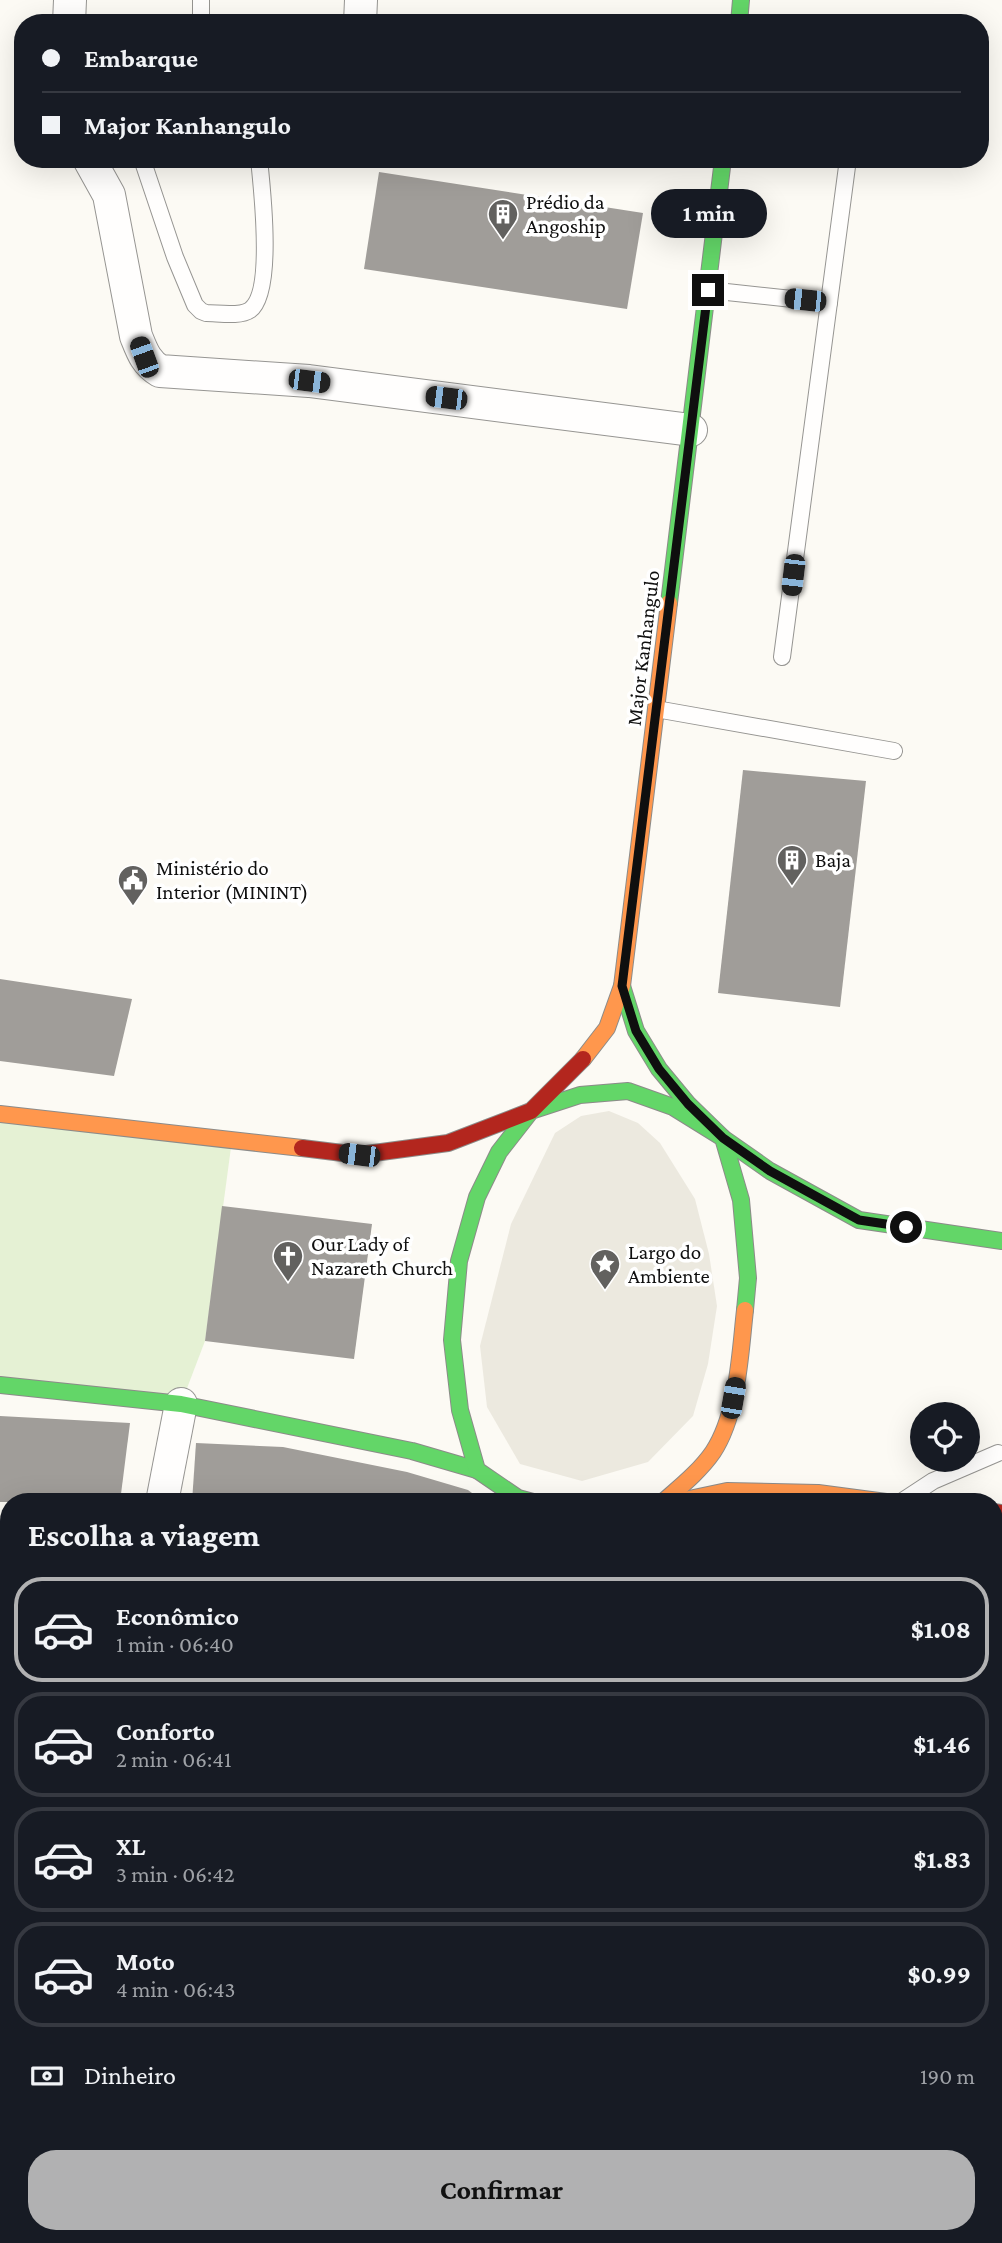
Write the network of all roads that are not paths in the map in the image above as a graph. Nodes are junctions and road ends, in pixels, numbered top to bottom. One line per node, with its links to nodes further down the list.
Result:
1 (94, 168): 8 (street)
2 (145, 168): 3 (lane)
3 (260, 168)
4 (722, 168): 6 (main road, Major Kanhangulo)
5 (847, 168): 7 (lane)
6 (708, 290): 7 (lane); 8 (main road, Major Kanhangulo)
7 (829, 303): 9 (lane)
8 (691, 429): 10 (main road, Major Kanhangulo)
9 (782, 657)
10 (656, 709): 11 (lane); 12 (main road, Major Kanhangulo)
11 (894, 751)
12 (622, 986): 13 (main road, Major Kanhangulo); 15 (main road)
13 (531, 1111): 14 (main road); 15 (main road); 20 (main road, Major Kanhangulo)
14 (0, 1114)
15 (723, 1138): 16 (main road); 23 (main road)
16 (1002, 1241)
17 (0, 1385): 18 (main road)
18 (181, 1404): 20 (main road); 21 (street)
19 (998, 1452): 26 (lane)
20 (477, 1470): 22 (main road)
21 (164, 1493)
22 (512, 1493)
23 (673, 1493)
24 (718, 1493): 25 (main road)
25 (818, 1493)
26 (914, 1493)

